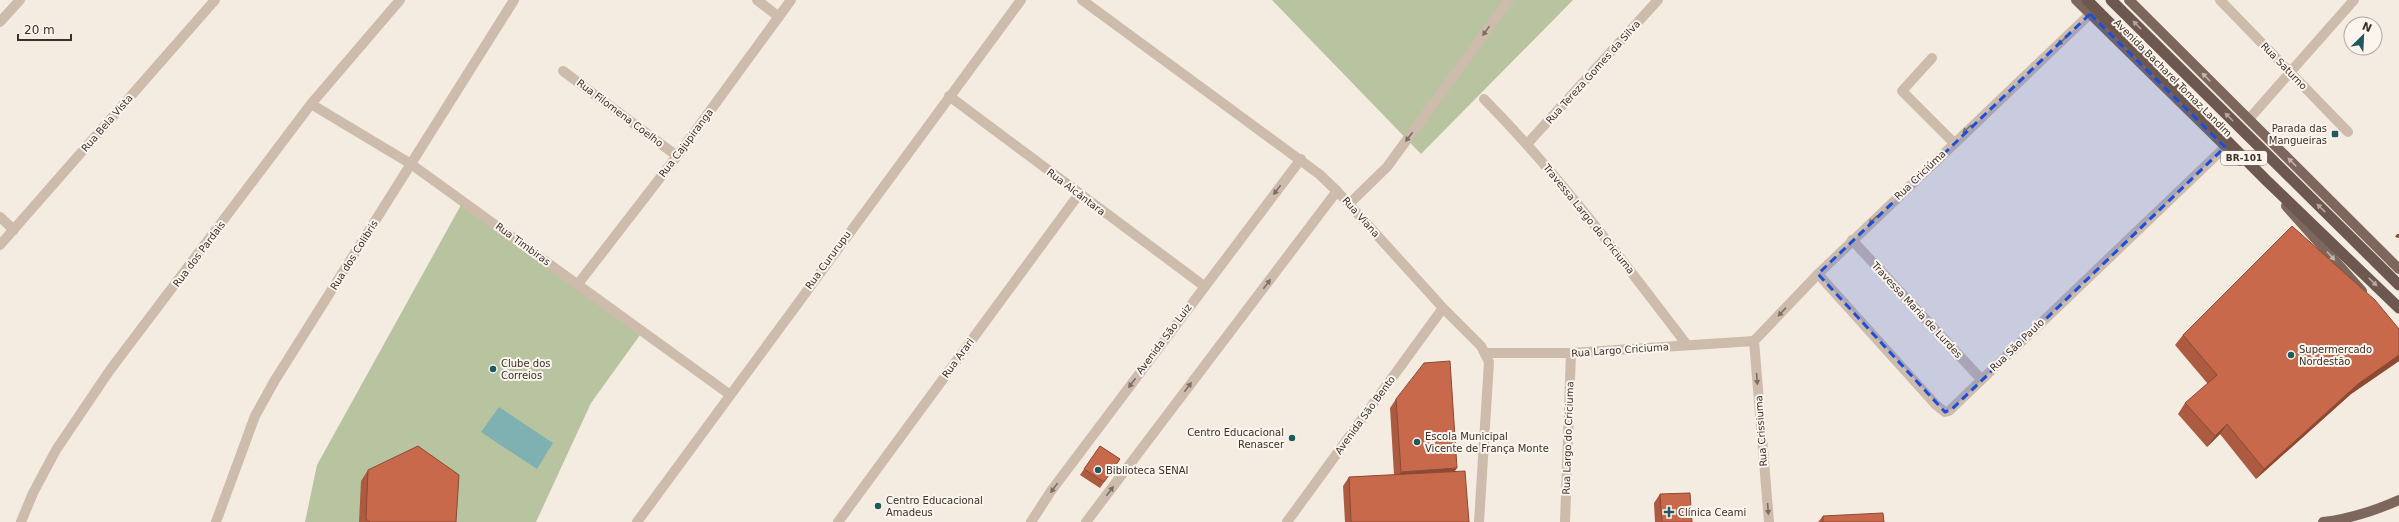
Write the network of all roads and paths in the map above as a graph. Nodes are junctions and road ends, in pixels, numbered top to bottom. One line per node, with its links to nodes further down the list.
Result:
1 (20, 0): 19 (street)
2 (215, 0): 38 (street, Rua Bela Vista)
3 (400, 0): 25 (street, Rua dos Pardais)
4 (514, 0): 33 (street, Rua dos Colibris)
5 (756, 0): 18 (street)
6 (791, 0): 18 (street, Rua Cajupiranga)
7 (1021, 0): 23 (street, Rua Cururupu)
8 (1082, 0): 32 (street, Rua Viana)
9 (1509, 0): 36 (street, one-way to 36)
10 (1658, 0): 29 (street, Rua Tereza Gomes da Silva)
11 (2076, 0): 17 (main road, Avenida Bacharel Tomaz Landim)
12 (2087, 0): 17 (highway, Avenida Bacharel Tomaz Landim / BR-101)
13 (2111, 0): 44 (highway, Avenida Bacharel Tomaz Landim / BR-101, one-way to 13)
14 (2129, 0): 26 (main road, one-way to 14)
15 (2220, 0): 22 (street, Rua Saturno)
16 (2354, 0): 22 (street)
17 (2093, 12): 28 (street, Rua Criciúma, one-way to 28); 30 (main road, Avenida Bacharel Tomaz Landim); 48 (highway, Avenida Bacharel Tomaz Landim / BR-101, one-way to 48)
18 (779, 17): 31 (street, Rua Cajupiranga)
19 (0, 22)
20 (1932, 58): 28 (street)
21 (563, 70): 31 (street, Rua Filomena Coelho)
22 (2291, 72): 26 (street); 27 (street, Rua Saturno)
23 (949, 96): 35 (street, Rua Alcântara); 54 (street, Rua Cururupu)
24 (1484, 99): 29 (street, Travessa Largo da Criciuma)
25 (311, 104): 33 (street, Rua Timbiras); 56 (street, Rua dos Pardais)
26 (2246, 117): 41 (main road, one-way to 26)
27 (2348, 132)
28 (1953, 142): 39 (street, Rua Criciúma, one-way to 39)
29 (1528, 143): 50 (street, Travessa Largo da Criciuma)
30 (2225, 147): 46 (main road, Avenida Bacharel Tomaz Landim, one-way to 46); 53 (street, Rua São Paulo)
31 (677, 156): 43 (street, Rua Cajupiranga)
32 (1300, 159): 34 (street, Rua Viana); 45 (street, Avenida São Luiz, one-way to 45)
33 (411, 164): 43 (street, Rua Timbiras); 57 (street, Rua dos Colibris)
34 (1337, 191): 36 (street, Rua Viana); 61 (street, one-way to 34)
35 (1079, 194): 45 (street, Rua Alcântara); 59 (street, Rua Arari)
36 (1349, 204): 47 (street, Rua Viana)
37 (0, 217): 38 (street)
38 (14, 230): 40 (street, Rua Bela Vista)
39 (1852, 240): 42 (street, Rua Criciúma); 53 (street, Travessa Maria de Lurdes)
40 (0, 245)
41 (2398, 267)
42 (1818, 274): 49 (street, Rua Criciúma, one-way to 49); 53 (street, Rua São Paulo)
43 (578, 284): 54 (street, Rua Timbiras)
44 (2399, 285)
45 (1204, 286): 60 (street, Avenida São Luiz, one-way to 60)
46 (2368, 297)
47 (1442, 308): 51 (street, Rua Viana); 62 (street, Avenida São Bento)
48 (2399, 308)
49 (1754, 341): 50 (street, Rua Largo Criciuma); 65 (street, Rua Crissiuma, one-way to 65)
50 (1687, 345): 52 (street, Rua Largo Criciuma)
51 (1486, 353): 52 (street, Rua Largo Criciuma); 63 (street)
52 (1571, 353): 64 (street, Rua Largo do Criciuma)
53 (1981, 379)
54 (729, 394): 58 (street, Rua Cururupu)
55 (2399, 500): 66 (main road)
56 (20, 522)
57 (216, 522)
58 (637, 522)
59 (838, 522)
60 (1031, 522)
61 (1086, 522)
62 (1287, 522)
63 (1479, 522)
64 (1564, 522)
65 (1769, 522)
66 (2323, 522)

